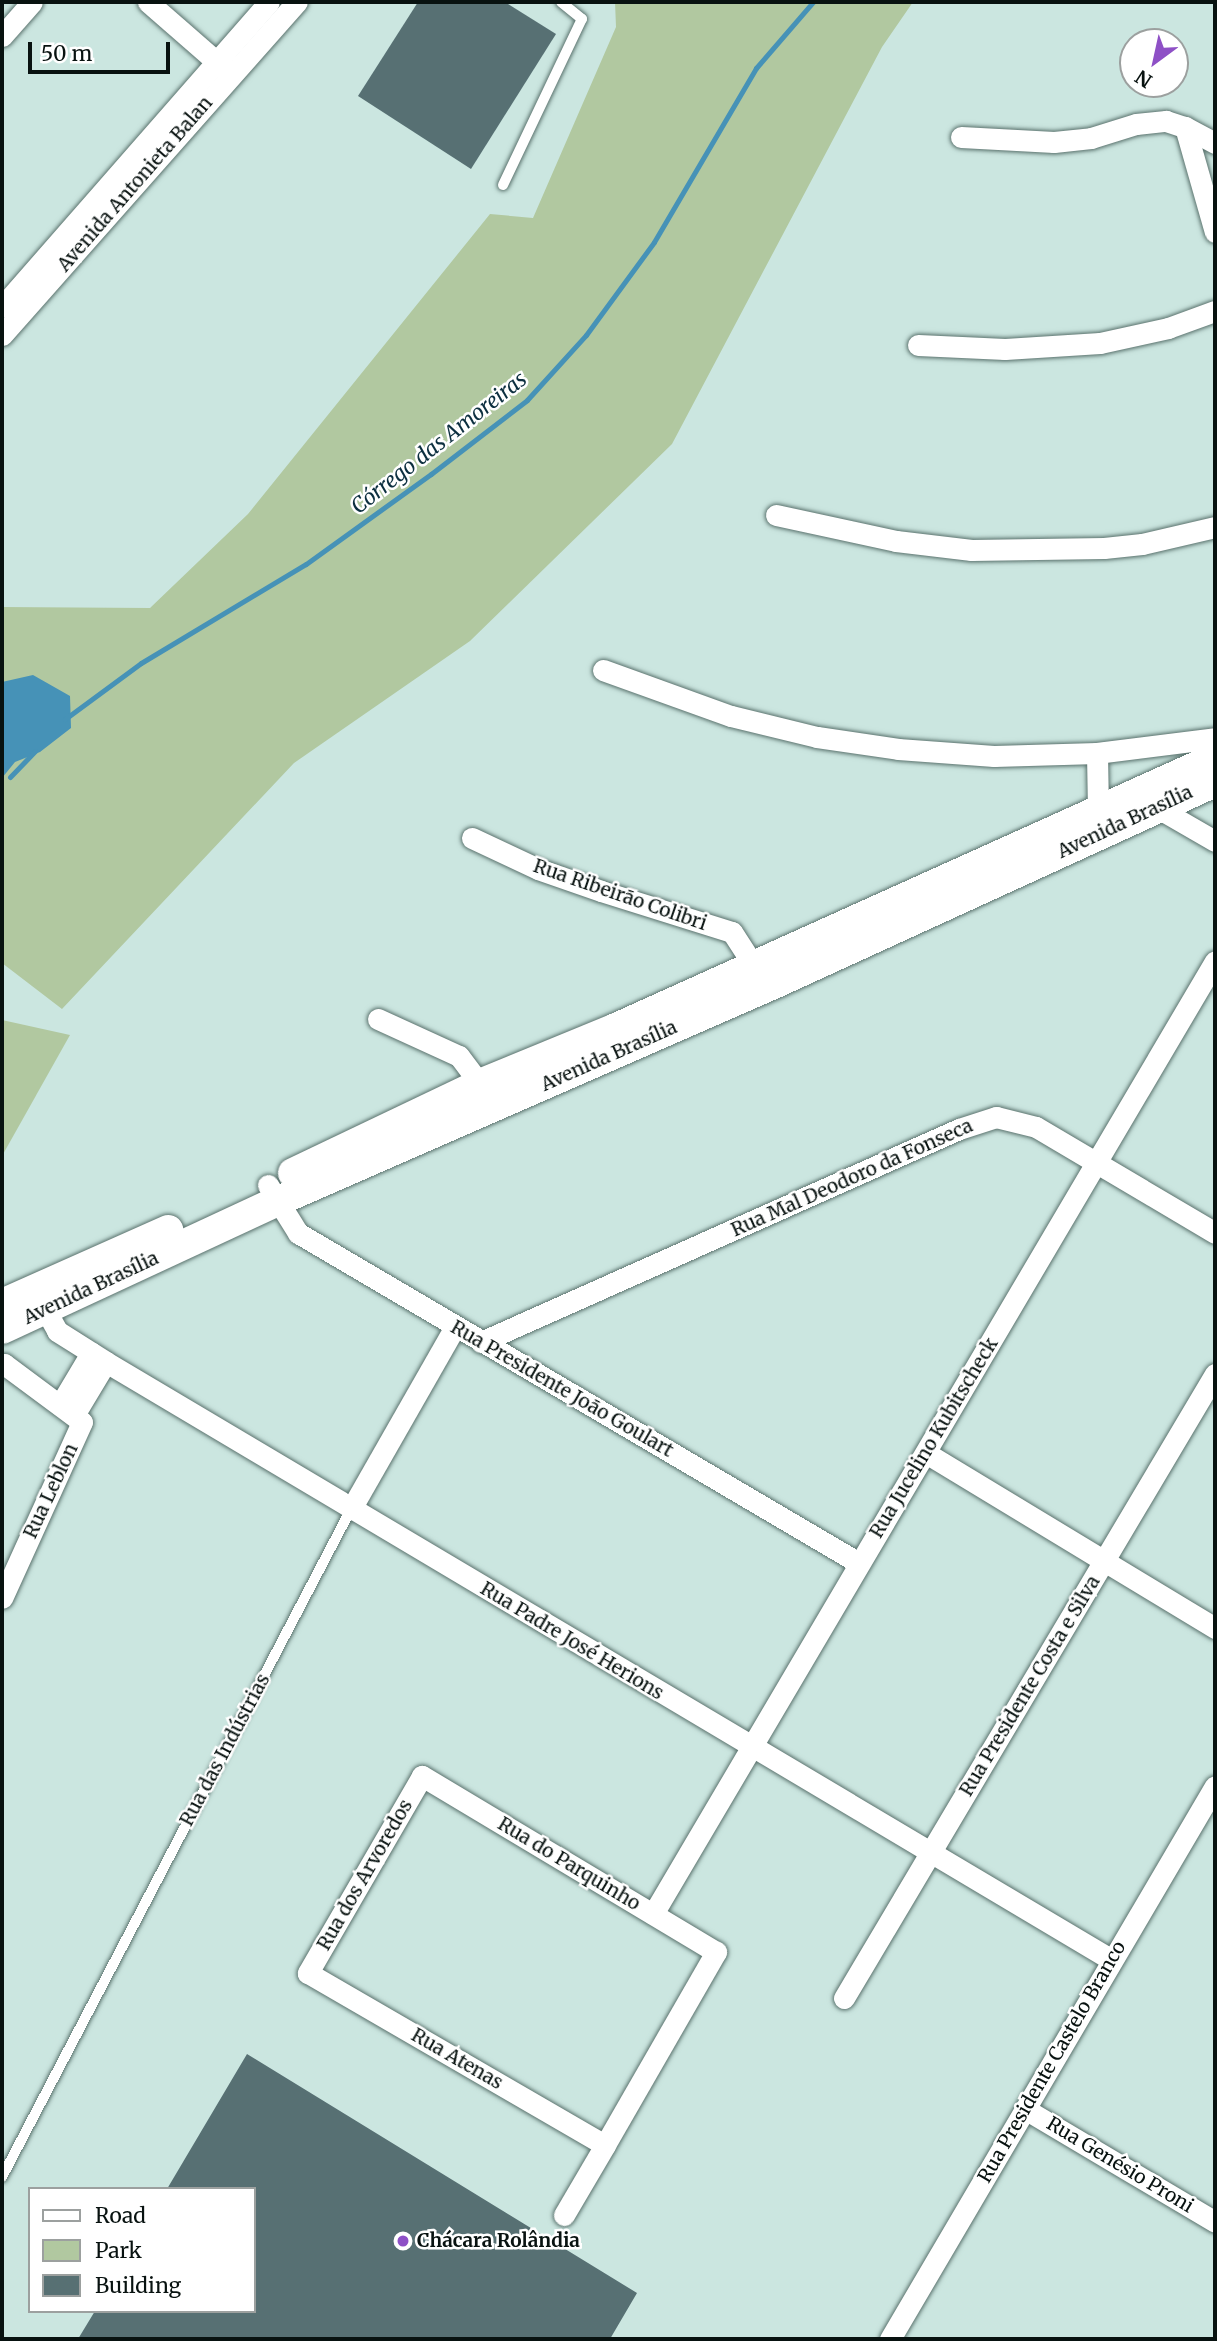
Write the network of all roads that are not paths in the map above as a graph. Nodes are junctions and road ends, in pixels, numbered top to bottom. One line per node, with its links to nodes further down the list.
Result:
1 (32, 2): 6 (street)
2 (148, 2): 7 (street)
3 (269, 2): 7 (street, Avenida Antonieta Balan)
4 (297, 2): 7 (street, Avenida Antonieta Balan)
5 (561, 2): 11 (lane)
6 (2, 36)
7 (224, 68): 13 (street, Avenida Antonieta Balan); 15 (street, Avenida Antonieta Balan)
8 (1185, 127): 9 (street); 10 (street); 12 (street)
9 (961, 137)
10 (1215, 143)
11 (503, 185)
12 (1215, 232)
13 (2, 307)
14 (1215, 312): 16 (street)
15 (2, 335)
16 (918, 345)
17 (776, 514): 18 (street)
18 (1215, 527)
19 (603, 670): 21 (street)
20 (1215, 738): 21 (street)
21 (1097, 753): 25 (street)
22 (1215, 758): 25 (main road, Avenida Brasília)
23 (1215, 782): 24 (main road, Avenida Brasília)
24 (1156, 807): 27 (street); 33 (main road, Avenida Brasília)
25 (1098, 811): 29 (main road, Avenida Brasília)
26 (472, 838): 29 (street, Rua Ribeirão Colibri)
27 (1215, 841)
28 (1215, 961): 32 (street, Rua Jucelino Kubitscheck)
29 (754, 966): 31 (main road, Avenida Brasília)
30 (379, 1019): 31 (street)
31 (480, 1084): 33 (main road, Avenida Brasília)
32 (1096, 1163): 34 (street, Rua Mal Deodoro da Fonseca); 39 (street, Rua Mal Deodoro da Fonseca); 44 (street, Rua Jucelino Kubitscheck)
33 (273, 1193): 35 (main road, Avenida Brasília); 37 (street, Rua Presidente João Goulart)
34 (1215, 1233)
35 (39, 1300): 36 (main road, Avenida Brasília); 38 (main road, Avenida Brasília); 40 (street, Rua Padre José Herions)
36 (2, 1304)
37 (455, 1327): 39 (street, Rua Presidente João Goulart); 45 (street, Rua das Indústrias)
38 (2, 1329)
39 (481, 1342): 47 (street, Rua Presidente João Goulart)
40 (98, 1357): 43 (street, Rua Leblon); 45 (street, Rua Padre José Herions)
41 (2, 1366): 43 (street)
42 (1215, 1374): 46 (street, Rua Presidente Costa e Silva)
43 (72, 1414): 48 (street, Rua Leblon)
44 (926, 1453): 46 (street); 47 (street, Rua Jucelino Kubitscheck)
45 (351, 1509): 50 (street, Rua Padre José Herions); 60 (lane, Rua das Indústrias)
46 (1104, 1562): 49 (street); 53 (street, Rua Presidente Costa e Silva)
47 (859, 1563): 50 (street, Rua Jucelino Kubitscheck)
48 (2, 1598)
49 (1215, 1628)
50 (752, 1748): 53 (street, Rua Padre José Herions); 54 (street, Rua Jucelino Kubitscheck)
51 (422, 1776): 54 (street, Rua do Parquinho); 56 (street, Rua dos Arvoredos)
52 (1215, 1786): 55 (street, Rua Presidente Castelo Branco)
53 (932, 1853): 55 (street, Rua Padre José Herions); 57 (street, Rua Presidente Costa e Silva)
54 (653, 1914): 59 (street, Rua do Parquinho)
55 (1112, 1960): 58 (street, Rua Presidente Castelo Branco)
56 (309, 1973): 59 (street, Rua Atenas)
57 (844, 1998)
58 (1025, 2109): 62 (street, Rua Genésio Proni); 63 (street, Rua Presidente Castelo Branco)
59 (605, 2145): 61 (street)
60 (2, 2177)
61 (564, 2215)
62 (1215, 2222)
63 (890, 2339)

